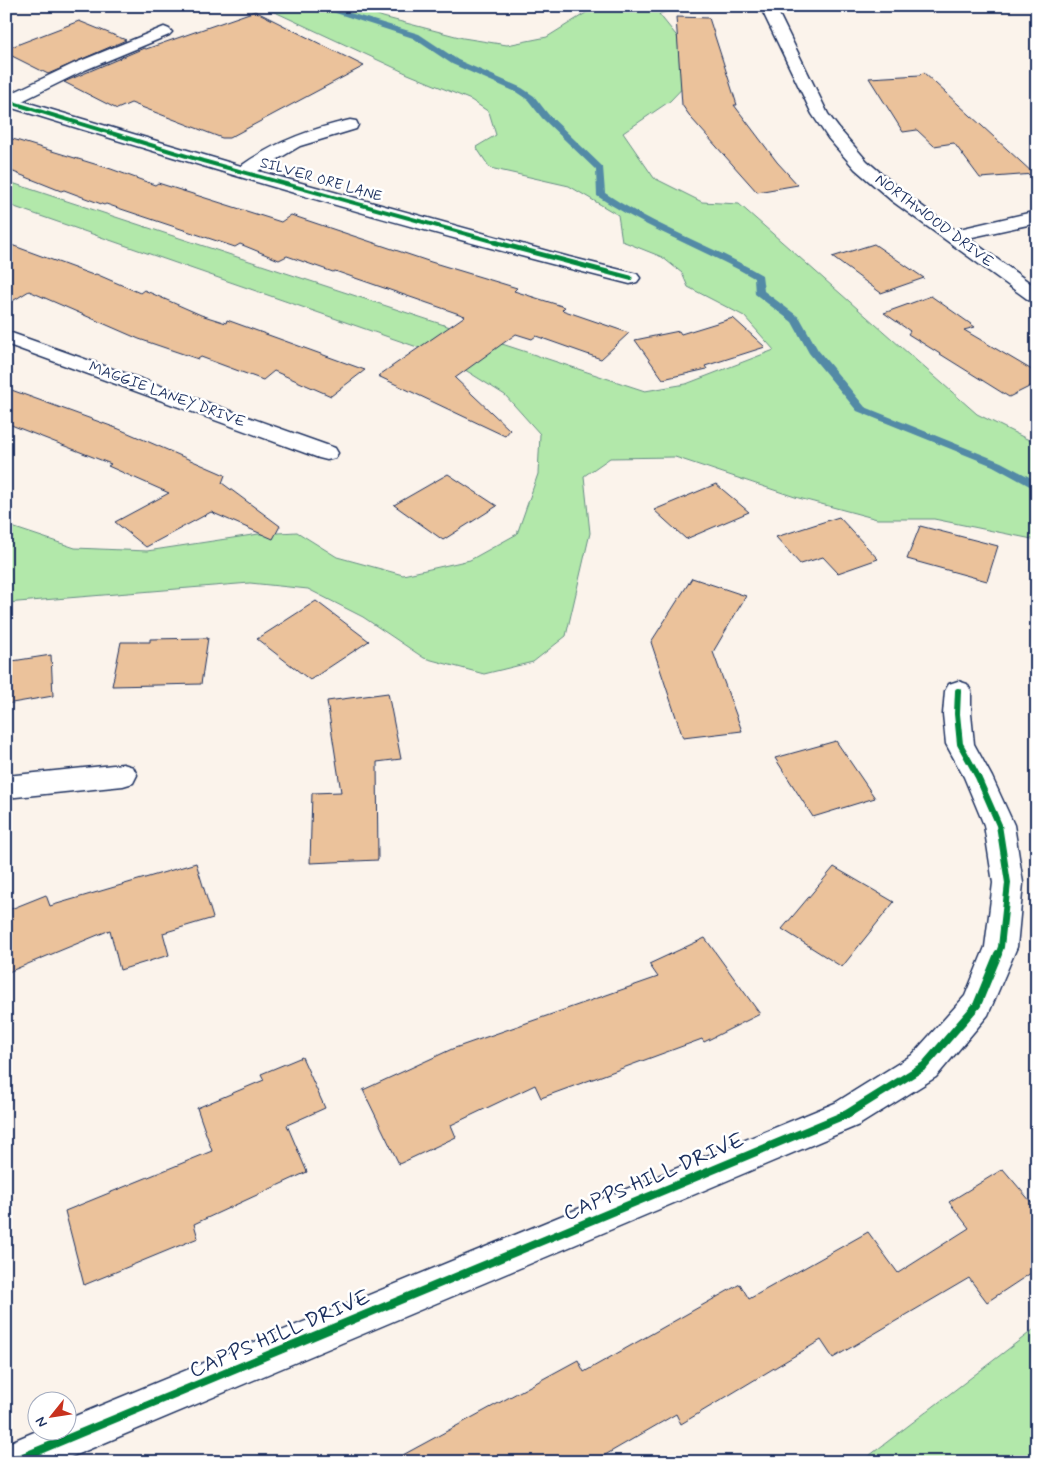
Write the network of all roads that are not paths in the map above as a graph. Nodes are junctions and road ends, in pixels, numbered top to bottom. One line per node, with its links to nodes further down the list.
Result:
1 (766, 6): 7 (street, NORTHWOOD DRIVE)
2 (164, 32): 3 (street)
3 (7, 101): 5 (street, SILVER ORE LANE)
4 (350, 125): 5 (street)
5 (244, 172): 8 (street, SILVER ORE LANE)
6 (1037, 217): 7 (street)
7 (952, 236): 9 (street, NORTHWOOD DRIVE)
8 (630, 278)
9 (1037, 297)
10 (7, 339): 11 (street, MAGGIE LANEY DRIVE)
11 (327, 453)
12 (958, 691): 15 (street, CAPPS HILL DRIVE)
13 (123, 775): 14 (street)
14 (6, 787)
15 (11, 1462)

